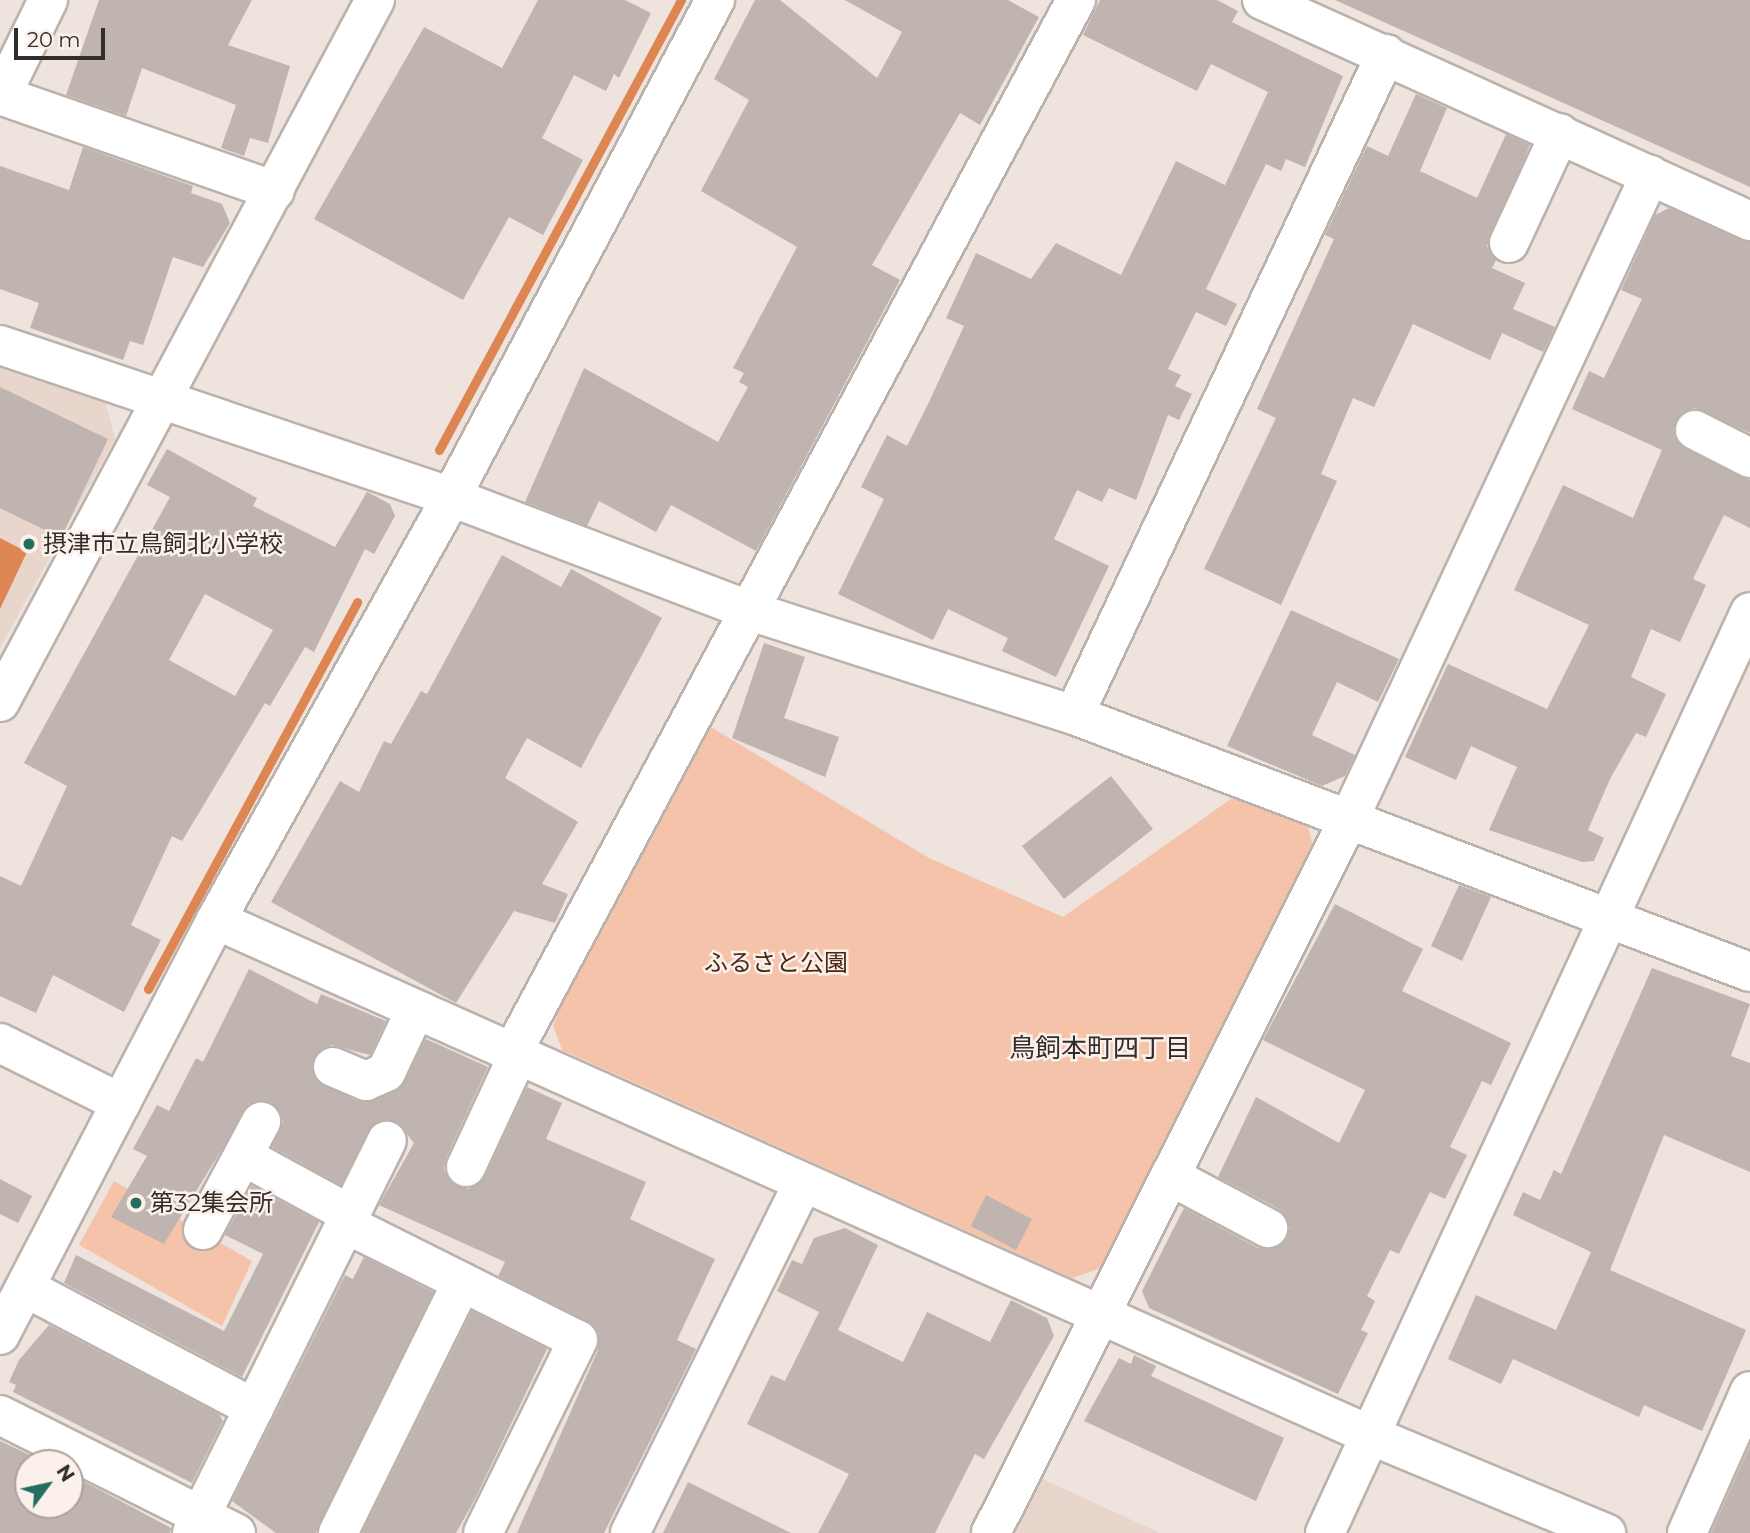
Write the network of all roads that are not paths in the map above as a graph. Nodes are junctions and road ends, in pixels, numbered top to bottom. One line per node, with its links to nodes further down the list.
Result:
1 (48, 0): 7 (street)
2 (375, 0): 10 (street)
3 (715, 0): 17 (street)
4 (1076, 0): 18 (street)
5 (1262, 0): 6 (street)
6 (1385, 54): 8 (street); 21 (street)
7 (0, 95): 10 (street)
8 (1559, 133): 9 (street); 12 (street)
9 (1650, 175): 11 (street); 22 (street)
10 (275, 191): 14 (street)
11 (1750, 221)
12 (1509, 243)
13 (0, 345): 14 (street)
14 (161, 402): 17 (street); 20 (street)
15 (1695, 430): 16 (street)
16 (1750, 458)
17 (451, 497): 18 (street); 23 (street)
18 (753, 612): 21 (street); 28 (street)
19 (1750, 612): 24 (street)
20 (0, 702)
21 (1074, 715): 22 (street)
22 (1350, 817): 24 (street); 35 (street)
23 (216, 920): 26 (street); 30 (street)
24 (1608, 920): 25 (street); 47 (street)
25 (1750, 972)
26 (415, 1011): 28 (street); 29 (street)
27 (0, 1043): 30 (street)
28 (514, 1056): 34 (street); 36 (street)
29 (333, 1067)
30 (121, 1103): 41 (street)
31 (261, 1122): 33 (street)
32 (387, 1142): 37 (street)
33 (243, 1156): 37 (street); 39 (street)
34 (466, 1167)
35 (1172, 1177): 38 (street); 42 (street)
36 (803, 1183): 42 (street); 52 (street)
37 (348, 1219): 40 (street); 45 (street)
38 (1268, 1228)
39 (203, 1230)
40 (461, 1282): 50 (street); 51 (street)
41 (26, 1289): 43 (street); 45 (street)
42 (1104, 1315): 47 (street); 53 (street)
43 (0, 1335)
44 (1750, 1391): 56 (street)
45 (254, 1408): 48 (street)
46 (0, 1415): 48 (street)
47 (1370, 1436): 54 (street); 55 (street)
48 (196, 1524): 49 (street)
49 (236, 1533)
50 (338, 1533)
51 (483, 1533)
52 (630, 1533)
53 (991, 1533)
54 (1325, 1533)
55 (1606, 1533)
56 (1687, 1533)

